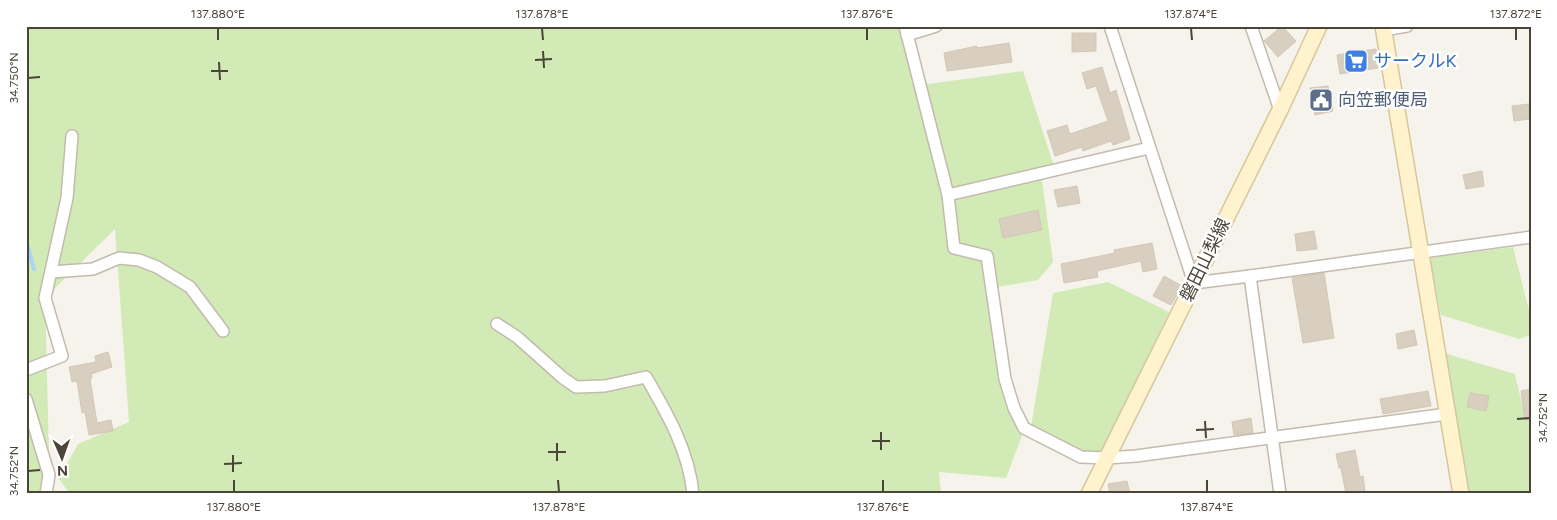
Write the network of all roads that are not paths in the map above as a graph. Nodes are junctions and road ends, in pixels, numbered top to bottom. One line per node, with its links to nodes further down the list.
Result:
1 (936, 26): 7 (street)
2 (1110, 26): 10 (street)
3 (1251, 26): 8 (street)
4 (1319, 26): 8 (main road, 磐田山梨線)
5 (1407, 26): 6 (street)
6 (1384, 28): 13 (main road)
7 (906, 31): 11 (street)
8 (1280, 110): 16 (main road, 磐田山梨線)
9 (72, 136): 14 (street)
10 (1149, 148): 11 (street); 16 (street)
11 (948, 195): 23 (street)
12 (1531, 237): 13 (street)
13 (1422, 252): 15 (street); 21 (main road)
14 (51, 272): 18 (street); 19 (street)
15 (1250, 276): 16 (street); 22 (street)
16 (1194, 283): 23 (main road, 磐田山梨線)
17 (497, 324): 25 (street)
18 (223, 331)
19 (26, 370)
20 (26, 399): 24 (street)
21 (1447, 414): 22 (street); 28 (main road)
22 (1273, 438): 23 (street); 27 (street)
23 (1107, 458): 26 (main road, 磐田山梨線)
24 (46, 494)
25 (694, 494)
26 (1089, 494)
27 (1280, 494)
28 (1461, 494)

